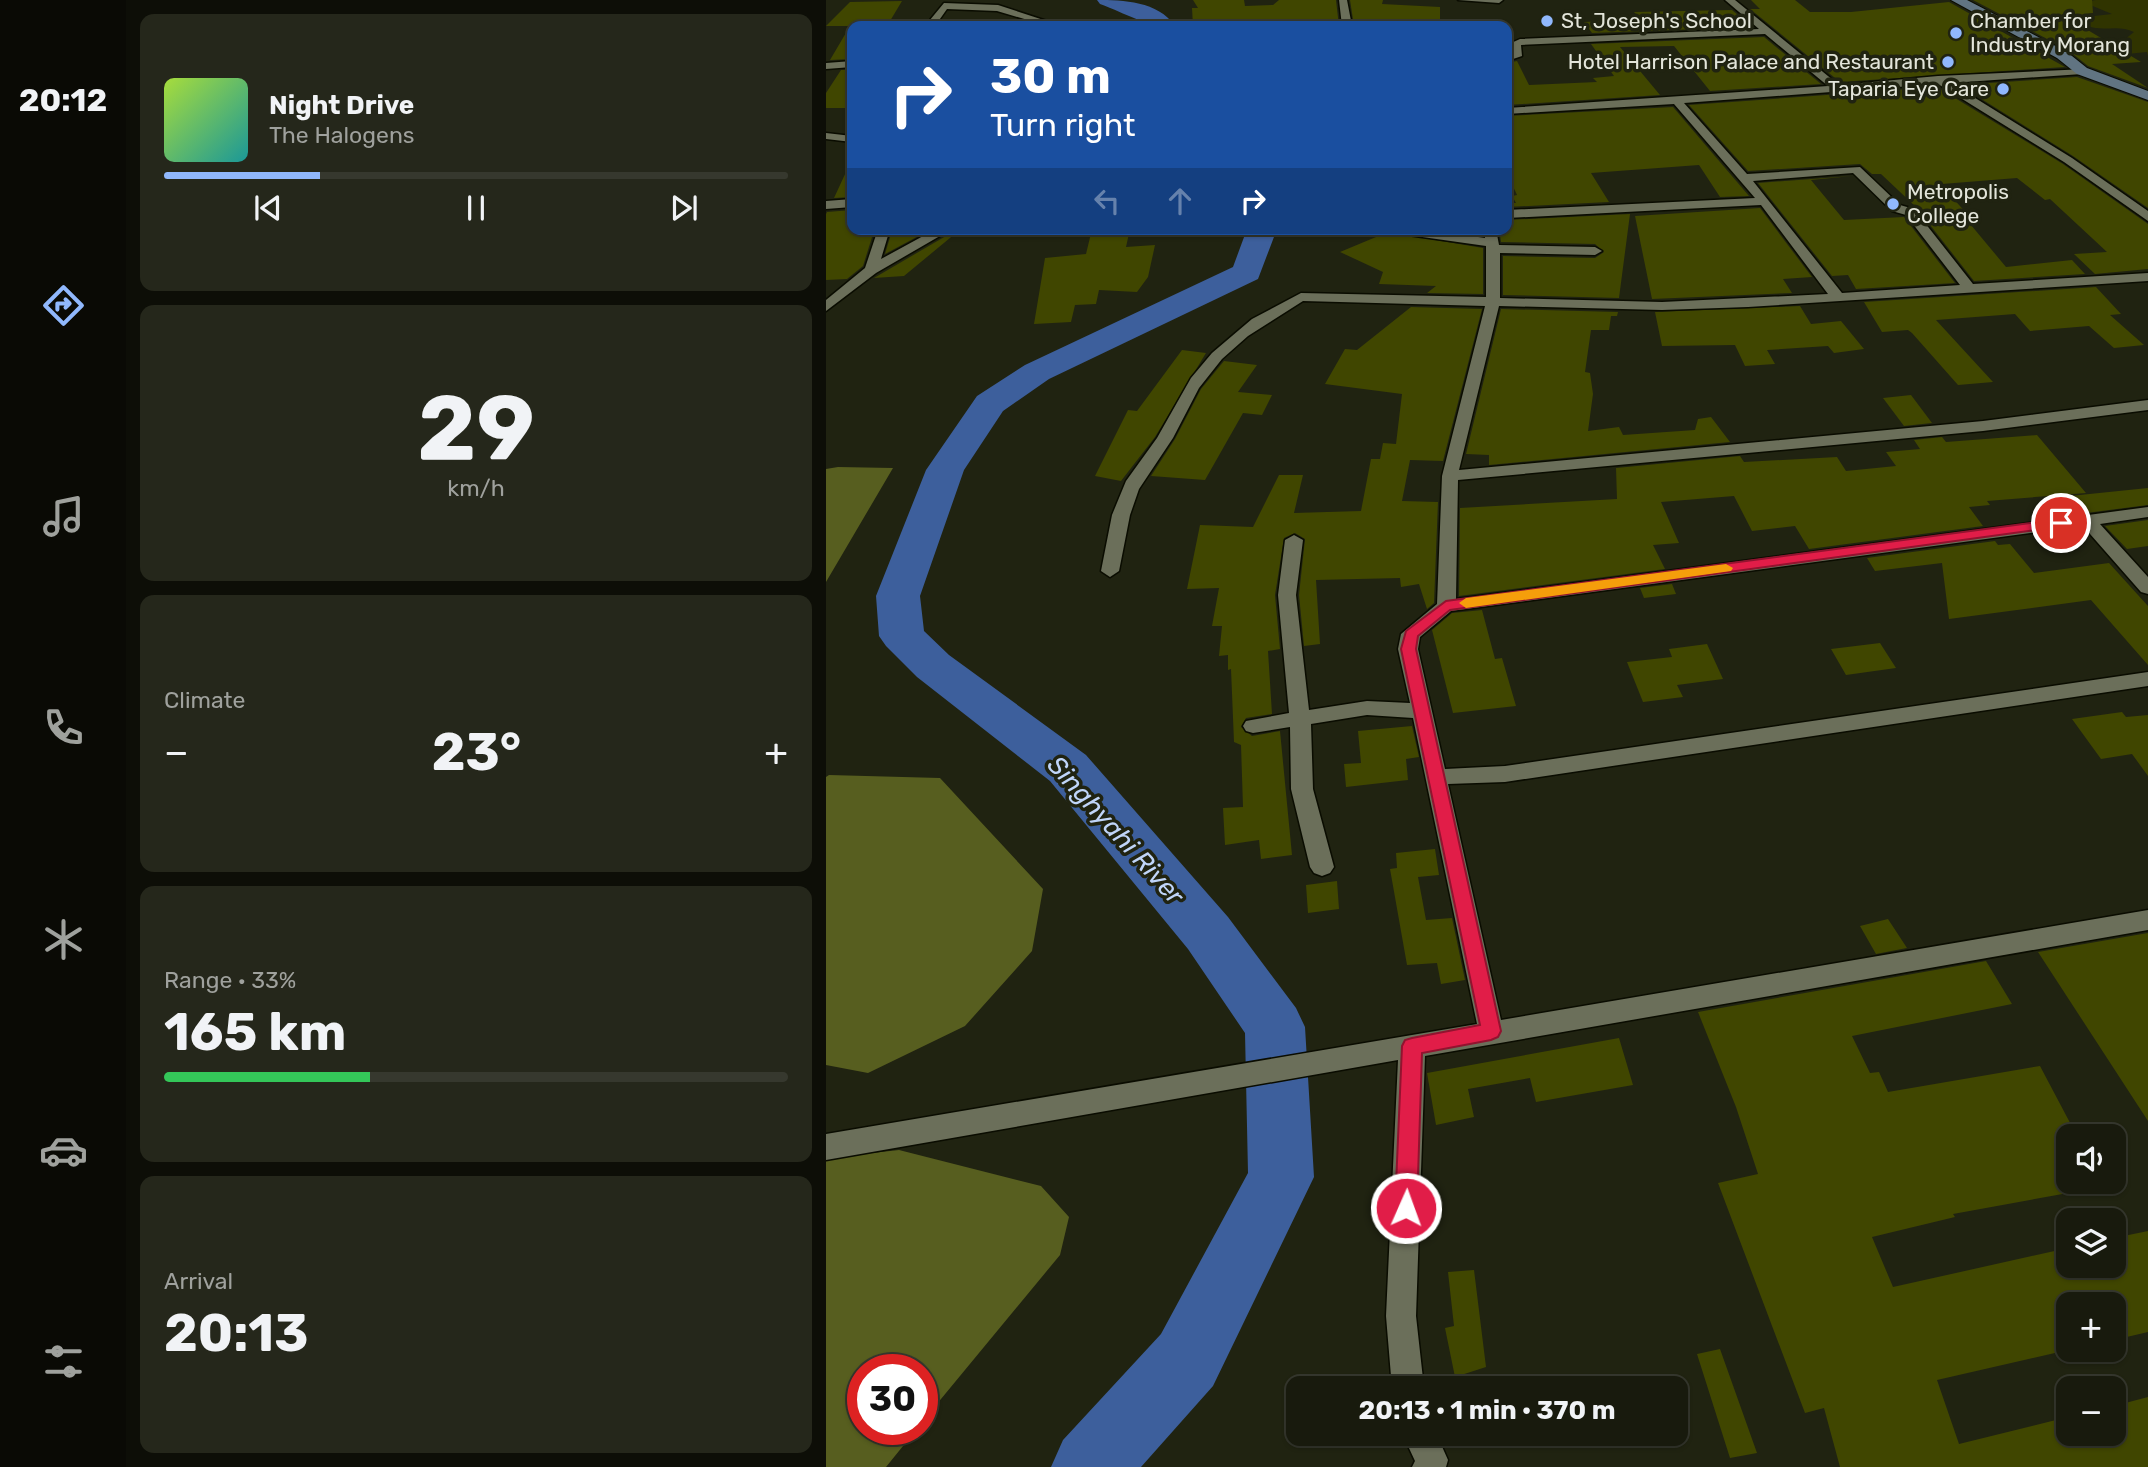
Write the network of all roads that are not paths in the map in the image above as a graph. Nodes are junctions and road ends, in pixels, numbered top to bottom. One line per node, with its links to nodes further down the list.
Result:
1 (1343, 0): 8 (street)
2 (1462, 0): 3 (street)
3 (1499, 0)
4 (1729, 0): 9 (street)
5 (1957, 0): 13 (main road)
6 (934, 21): 7 (street)
7 (1040, 21)
8 (1347, 21)
9 (1765, 32): 10 (street); 15 (street)
10 (1512, 56)
11 (847, 64): 12 (street)
12 (826, 66)
13 (2082, 71): 14 (street); 16 (main road)
14 (1938, 79): 15 (street); 26 (street)
15 (1838, 89): 17 (street)
16 (2148, 96)
17 (1678, 102): 18 (street); 21 (street)
18 (1512, 111)
19 (826, 136): 20 (street)
20 (847, 138)
21 (1744, 178): 22 (street); 34 (street)
22 (1764, 201): 25 (street); 35 (street)
23 (847, 203): 24 (street)
24 (826, 205)
25 (1512, 214)
26 (2148, 217)
27 (882, 235): 32 (street)
28 (935, 235): 32 (street)
29 (1448, 235): 30 (street)
30 (1493, 240): 31 (street); 36 (street)
31 (1595, 251)
32 (871, 270): 37 (street)
33 (2148, 276): 34 (street)
34 (1970, 289): 35 (street)
35 (1838, 297): 36 (street)
36 (1493, 302): 39 (street); 43 (street)
37 (826, 307)
38 (2148, 405): 39 (street)
39 (1450, 477): 45 (street)
40 (2148, 512): 41 (street)
41 (2087, 520): 44 (street); 45 (street)
42 (1294, 540): 48 (street)
43 (1110, 570)
44 (2148, 588)
45 (1446, 606): 47 (street)
46 (2148, 679): 50 (street)
47 (1422, 711): 48 (street); 50 (street)
48 (1300, 718): 49 (street); 51 (street)
49 (1253, 726)
50 (1436, 777): 53 (street)
51 (1322, 867)
52 (2148, 920): 53 (street)
53 (1491, 1031): 54 (street)
54 (1412, 1046): 55 (street); 56 (street)
55 (826, 1147)
56 (1407, 1376)
57 (1425, 1446): 58 (street)
58 (1429, 1467)

